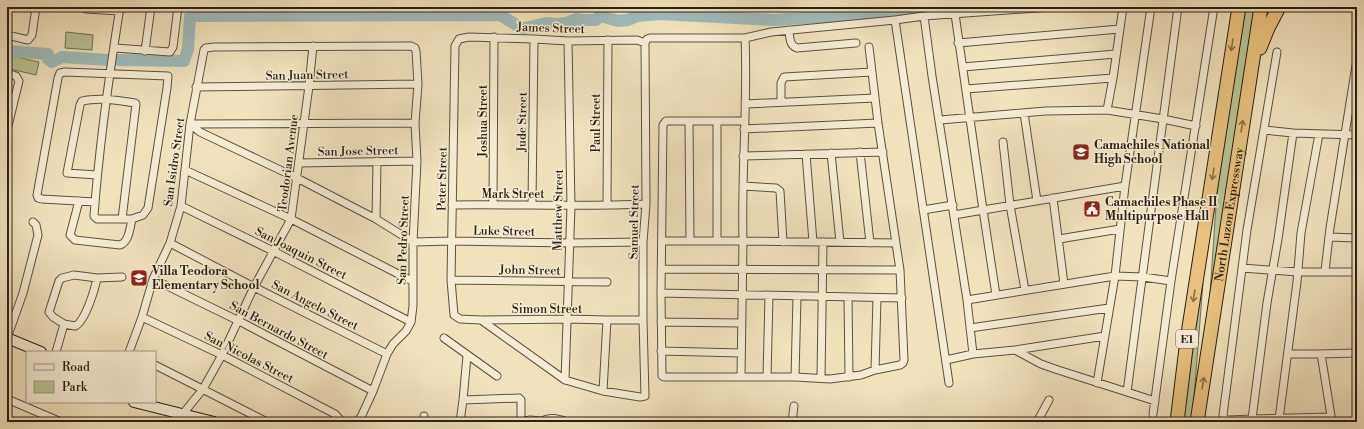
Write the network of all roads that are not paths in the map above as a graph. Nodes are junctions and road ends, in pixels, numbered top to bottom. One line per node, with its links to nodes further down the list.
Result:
1 (36, 7): 19 (street)
2 (151, 7): 32 (street)
3 (178, 7): 32 (street)
4 (1051, 7): 14 (street)
5 (1123, 7): 17 (street)
6 (1151, 7): 52 (street)
7 (1178, 7): 54 (street)
8 (1214, 7): 63 (street)
9 (1239, 7): 225 (highway, North Luzon Expressway / E1, one-way to 225)
10 (1261, 7): 41 (highway, North Luzon Expressway / E1)
11 (1279, 7): 41 (highway, E1)
12 (83, 8): 13 (street)
13 (120, 9): 31 (street)
14 (955, 14): 15 (street); 26 (street)
15 (924, 16): 16 (street); 55 (street)
16 (895, 20): 18 (street); 98 (street)
17 (1120, 29): 26 (street); 34 (street)
18 (789, 30): 21 (street); 25 (street)
19 (7, 35)
20 (494, 37): 22 (street, James Street); 28 (street, James Street); 89 (street, Joshua Street)
21 (745, 38): 29 (street); 49 (street)
22 (534, 39): 24 (street, James Street); 92 (street, Jude Street)
23 (608, 40): 24 (street, James Street); 29 (street, James Street); 93 (street, Paul Street)
24 (568, 42): 97 (street, Matthew Street)
25 (856, 43)
26 (958, 43): 36 (street)
27 (313, 46): 42 (street, San Pedro Street); 43 (street, Teodorian Avenue); 44 (street, San Isidro Street)
28 (455, 46): 91 (street, Peter Street)
29 (645, 46): 90 (street, Samuel Street)
30 (869, 47): 37 (street)
31 (115, 48): 32 (street); 39 (street)
32 (145, 50)
33 (1278, 52): 66 (street)
34 (1116, 54): 36 (street); 40 (street)
35 (1357, 59): 69 (street)
36 (963, 67): 45 (street)
37 (872, 72): 46 (street); 48 (street)
38 (9, 73): 65 (street)
39 (110, 73): 47 (street); 86 (street); 102 (street)
40 (1113, 78): 45 (street); 50 (street)
41 (1249, 78): 226 (highway, North Luzon Expressway / E1, one-way to 41)
42 (418, 84): 43 (street, San Juan Street); 59 (street, San Pedro Street)
43 (309, 86): 44 (street, San Juan Street); 62 (street, Teodorian Avenue)
44 (196, 87): 61 (street, San Isidro Street)
45 (966, 90): 53 (street)
46 (875, 98): 48 (street); 60 (street)
47 (107, 100): 81 (street); 81 (street); 101 (street)
48 (781, 102): 49 (street)
49 (746, 104): 58 (street)
50 (1106, 110): 51 (street); 52 (street)
51 (1024, 113): 53 (street); 87 (street)
52 (1135, 115): 54 (street); 84 (street)
53 (970, 117): 55 (street); 99 (street)
54 (1163, 119): 63 (street); 137 (street)
55 (940, 120): 94 (street)
56 (689, 121): 57 (street); 111 (street); 116 (street)
57 (717, 121): 58 (street); 112 (street)
58 (745, 121): 64 (street)
59 (415, 123): 62 (street); 78 (street, San Pedro Street)
60 (878, 123): 64 (street); 73 (street)
61 (190, 124): 62 (street); 80 (street, San Isidro Street); 82 (street)
62 (304, 124): 79 (street, Teodorian Avenue)
63 (1196, 126): 143 (street)
64 (744, 129): 76 (street)
65 (7, 130)
66 (1264, 130): 67 (street); 126 (street)
67 (1293, 133): 68 (street); 131 (street)
68 (1319, 134): 69 (street); 133 (street)
69 (1346, 134): 70 (street); 107 (street)
70 (1357, 135)
71 (1003, 142): 95 (street)
72 (860, 152): 73 (street); 74 (street); 123 (street)
73 (883, 152): 124 (street)
74 (831, 153): 75 (street); 120 (street)
75 (806, 154): 76 (street); 118 (street)
76 (744, 156): 83 (street)
77 (377, 161): 78 (street, San Jose Street); 79 (street, San Jose Street); 104 (street)
78 (417, 161): 114 (street, San Pedro Street)
79 (299, 163): 82 (street, Teodorian Avenue)
80 (185, 170): 96 (street, San Isidro Street); 103 (street)
81 (97, 175): 88 (street)
82 (297, 178): 103 (street, Teodorian Avenue); 104 (street)
83 (742, 186): 113 (street); 117 (street)
84 (1125, 186): 85 (street); 106 (street)
85 (1053, 198): 87 (street); 109 (street)
86 (79, 201): 88 (street); 102 (street)
87 (1037, 201): 95 (street)
88 (94, 202): 101 (street)
89 (493, 204): 91 (street, Mark Street); 92 (street, Mark Street)
90 (646, 204): 93 (street, Mark Street); 115 (street, Samuel Street)
91 (452, 205): 110 (street, Peter Street)
92 (532, 205): 97 (street, Mark Street)
93 (607, 205): 97 (street, Mark Street)
94 (953, 205): 98 (street); 100 (street)
95 (1010, 205): 99 (street); 147 (street)
96 (181, 206): 121 (street, San Isidro Street); 125 (street, San Joaquin Street)
97 (571, 206): 122 (street, Matthew Street)
98 (923, 210): 187 (street)
99 (983, 210): 100 (street); 150 (street)
100 (954, 215): 157 (street)
101 (122, 219): 102 (street)
102 (132, 219)
103 (291, 219): 125 (street, Teodorian Avenue); 141 (street)
104 (376, 219): 114 (street)
105 (33, 222): 172 (street)
106 (1120, 229): 109 (street); 135 (street)
107 (1329, 237): 108 (street); 132 (street)
108 (1357, 238)
109 (1059, 239): 145 (street)
110 (452, 241): 114 (street, Luke Street); 122 (street, Luke Street); 140 (street, Peter Street)
111 (662, 241): 116 (street); 127 (street)
112 (717, 241): 113 (street); 116 (street)
113 (743, 241): 117 (street); 128 (street)
114 (413, 242): 141 (street, San Pedro Street)
115 (644, 242): 122 (street, Luke Street); 164 (street, Samuel Street)
116 (690, 242)
117 (783, 242): 118 (street)
118 (813, 242): 119 (street)
119 (823, 242): 120 (street); 129 (street)
120 (840, 242): 123 (street)
121 (170, 243): 139 (street, San Isidro Street); 146 (street, San Angelo Street)
122 (569, 243): 142 (street, Matthew Street)
123 (870, 243): 124 (street)
124 (896, 243): 130 (street)
125 (275, 252): 146 (street, Teodorian Avenue); 166 (street, San Joaquin Street)
126 (1242, 268): 131 (street); 211 (street)
127 (661, 269): 128 (street); 148 (street)
128 (742, 269): 129 (street); 149 (street)
129 (822, 270): 130 (street); 153 (street)
130 (900, 270): 156 (street)
131 (1271, 271): 133 (street); 211 (street)
132 (1325, 271): 133 (street); 134 (street)
133 (1298, 272): 183 (street)
134 (1357, 272)
135 (1115, 276): 137 (street); 145 (street); 158 (street)
136 (122, 277): 138 (street)
137 (1142, 277): 143 (street); 202 (street)
138 (97, 278): 169 (street); 169 (street)
139 (154, 278): 160 (street, San Isidro Street); 165 (street, San Bernardo Street)
140 (452, 280): 142 (street, John Street); 159 (street, Peter Street)
141 (412, 281): 166 (street, San Pedro Street)
142 (568, 281): 144 (street, John Street); 161 (street, Matthew Street)
143 (1171, 281): 206 (street)
144 (608, 282)
145 (1064, 284): 147 (street)
146 (254, 287): 165 (street, Teodorian Avenue); 181 (street, San Angelo Street)
147 (1025, 290): 150 (street)
148 (661, 294): 149 (street); 167 (street)
149 (742, 295): 151 (street); 168 (street)
150 (996, 295): 157 (street)
151 (769, 296): 152 (street); 192 (street)
152 (797, 297): 153 (street); 194 (street)
153 (822, 297): 154 (street); 195 (street)
154 (848, 298): 155 (street); 193 (street)
155 (877, 298): 156 (street); 189 (street)
156 (902, 298): 189 (street)
157 (967, 300): 170 (street)
158 (1109, 308): 170 (street); 171 (street)
159 (453, 312): 162 (street, Simon Street)
160 (142, 317): 177 (street, San Isidro Street); 185 (street, San Nicolas Street)
161 (568, 319): 162 (street, Simon Street); 163 (street, Simon Street); 196 (street, Matthew Street)
162 (481, 320): 196 (street)
163 (607, 320): 164 (street, Simon Street); 201 (street)
164 (643, 320): 201 (street, Samuel Street)
165 (239, 321): 185 (street, Teodorian Avenue); 200 (street, San Bernardo Street)
166 (411, 322): 181 (street)
167 (661, 322): 168 (street); 178 (street)
168 (741, 323): 179 (street)
169 (64, 324): 176 (street)
170 (970, 328): 182 (street)
171 (1105, 336): 174 (street); 198 (street)
172 (7, 338): 175 (street)
173 (444, 338): 186 (street)
174 (1015, 350): 182 (street); 198 (street)
175 (39, 351)
176 (56, 351)
177 (129, 351)
178 (661, 351): 179 (street); 191 (street)
179 (741, 353): 191 (street)
180 (1357, 353): 184 (street)
181 (387, 354): 200 (street)
182 (973, 354): 187 (street)
183 (1288, 354): 184 (street); 212 (street)
184 (1321, 354): 213 (street)
185 (222, 355): 199 (street, Teodorian Avenue); 217 (street, San Nicolas Street)
186 (467, 356): 190 (street); 204 (street)
187 (946, 360): 197 (street)
188 (156, 366): 199 (street)
189 (875, 370): 193 (street)
190 (497, 376)
191 (741, 377): 192 (street)
192 (767, 377): 194 (street)
193 (849, 377): 195 (street)
194 (795, 378): 195 (street)
195 (821, 378)
196 (565, 380): 201 (street)
197 (949, 383)
198 (1097, 383): 202 (street)
199 (203, 389): 210 (street, Teodorian Avenue); 216 (street)
200 (373, 391): 218 (street)
201 (604, 391)
202 (1127, 392): 206 (street)
203 (7, 399): 214 (street)
204 (463, 400): 219 (street); 220 (street)
205 (1049, 400): 224 (street)
206 (1156, 401): 209 (street)
207 (137, 403): 210 (street)
208 (794, 406): 223 (street)
209 (1154, 414)
210 (181, 418): 215 (street)
211 (1252, 419): 212 (street)
212 (1279, 419): 213 (street)
213 (1332, 420)
214 (61, 422)
215 (214, 422)
216 (267, 422)
217 (342, 422)
218 (356, 422)
219 (460, 422)
220 (521, 422): 221 (street)
221 (541, 422): 222 (street)
222 (568, 422)
223 (792, 422)
224 (1037, 422)
225 (1177, 422)
226 (1197, 422)

